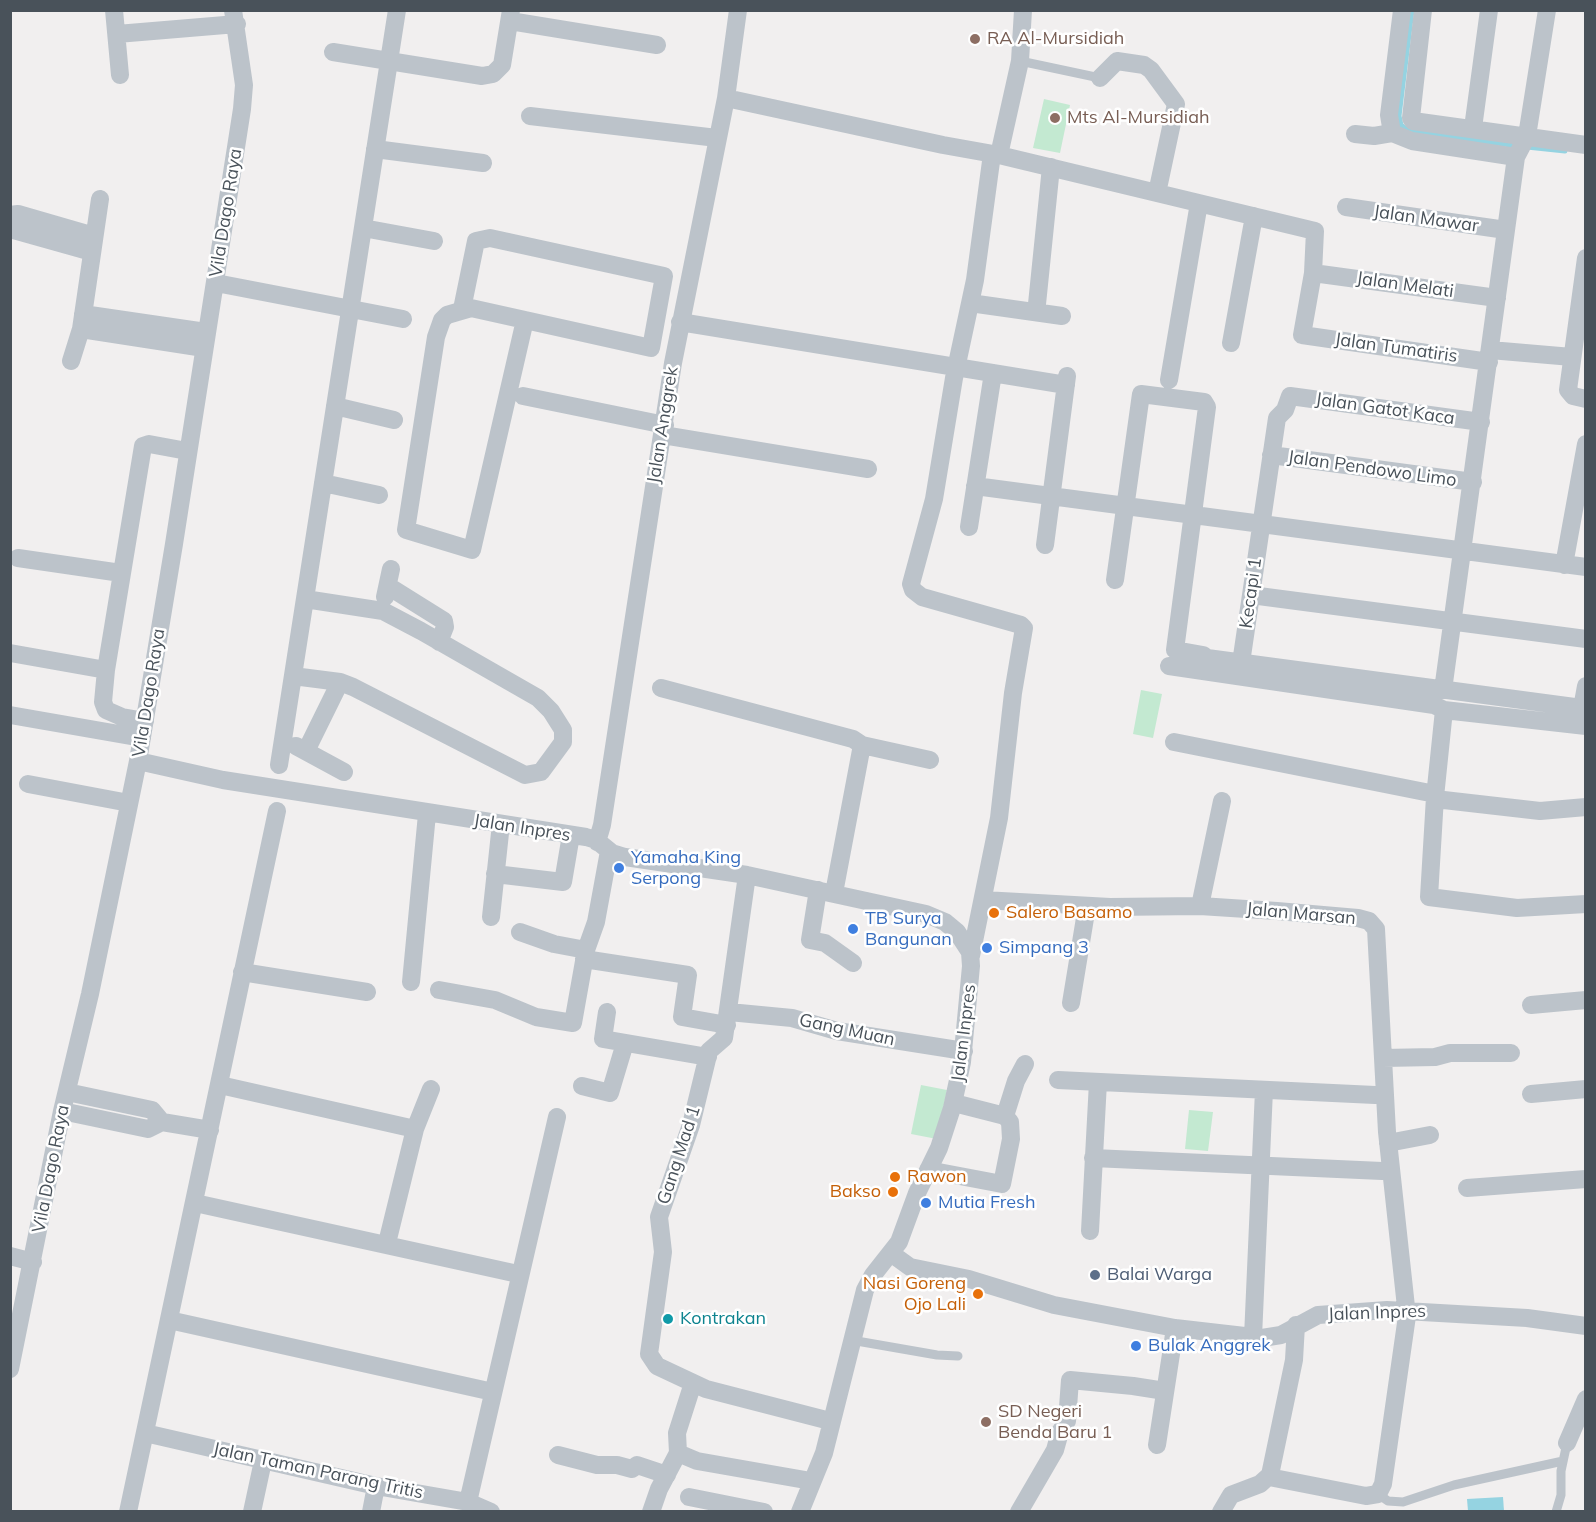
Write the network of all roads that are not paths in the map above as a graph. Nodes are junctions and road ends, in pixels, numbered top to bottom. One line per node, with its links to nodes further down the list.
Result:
1 (114, 10): 11 (street)
2 (397, 10): 15 (street)
3 (738, 10): 18 (street, Jalan Anggrek)
4 (1023, 10): 14 (street)
5 (1402, 10): 21 (street)
6 (1422, 10): 20 (street)
7 (1489, 10): 20 (street)
8 (1547, 10): 25 (street)
9 (511, 16): 12 (street); 15 (street)
10 (235, 17): 11 (street); 43 (street, Vila Dago Raya)
11 (117, 34): 16 (street)
12 (657, 45)
13 (333, 52): 15 (street)
14 (1020, 61): 17 (lane); 27 (street)
15 (388, 63): 26 (street)
16 (120, 75)
17 (1100, 78): 30 (street)
18 (726, 98): 23 (street, Jalan Anggrek); 27 (street)
19 (530, 116): 23 (street)
20 (1473, 128): 25 (street)
21 (1392, 133): 22 (street); 25 (street)
22 (1356, 134)
23 (717, 138): 51 (street, Jalan Anggrek)
24 (1586, 145): 25 (street)
25 (1521, 146): 38 (street)
26 (375, 149): 28 (street); 36 (street)
27 (996, 154): 29 (street); 45 (street)
28 (483, 163)
29 (1051, 167): 30 (street); 46 (street)
30 (1157, 193): 32 (street)
31 (100, 199): 40 (street)
32 (1199, 203): 35 (street); 62 (street)
33 (1346, 207): 38 (street, Jalan Mawar)
34 (10, 215): 40 (street)
35 (1254, 216): 42 (street); 56 (street)
36 (363, 228): 39 (street); 49 (street)
37 (10, 229): 40 (street)
38 (1506, 230): 44 (street)
39 (434, 242)
40 (93, 244): 54 (street)
41 (1586, 258): 58 (street)
42 (1313, 273): 44 (street, Jalan Melati); 57 (street, Jalan Tumatiris)
43 (216, 283): 49 (street); 55 (street, Vila Dago Raya)
44 (1497, 298): 57 (street)
45 (970, 303): 50 (street); 60 (street)
46 (1037, 304)
47 (659, 307): 48 (street); 51 (street); 53 (street)
48 (462, 309): 53 (street); 53 (street)
49 (349, 310): 52 (street); 66 (street)
50 (1062, 316)
51 (681, 317): 60 (street); 69 (street, Jalan Anggrek)
52 (403, 319)
53 (525, 320)
54 (82, 321): 55 (street); 59 (street)
55 (205, 340): 71 (street, Vila Dago Raya)
56 (1231, 343)
57 (1489, 356): 58 (street, Jalan Tumatiris); 68 (street)
58 (1572, 357): 65 (street)
59 (71, 361)
60 (956, 367): 61 (street); 133 (street, Jalan Inpres)
61 (993, 373): 76 (street); 78 (street)
62 (1169, 380)
63 (523, 396): 69 (street)
64 (1290, 396): 68 (street, Jalan Gatot Kaca); 72 (street, Kecapi 1)
65 (1586, 399)
66 (335, 406): 67 (street); 75 (street)
67 (394, 420)
68 (1481, 422): 74 (street)
69 (664, 430): 73 (street); 126 (street, Jalan Anggrek)
70 (1586, 444): 86 (street)
71 (187, 451): 88 (street); 108 (street, Vila Dago Raya)
72 (1271, 455): 74 (street, Jalan Pendowo Limo); 81 (street, Kecapi 1)
73 (868, 469)
74 (1473, 482): 84 (street)
75 (323, 483): 77 (street); 91 (street)
76 (975, 486): 78 (street); 82 (street)
77 (379, 495)
78 (1051, 495): 79 (street); 83 (street)
79 (1125, 505): 80 (street); 80 (street); 89 (street)
80 (1193, 514): 81 (street); 97 (street)
81 (1261, 523): 84 (street); 90 (street, Kecapi 1)
82 (969, 527)
83 (1046, 545)
84 (1463, 550): 86 (street); 93 (street)
85 (18, 558): 88 (street)
86 (1564, 565): 87 (street)
87 (1586, 567)
88 (121, 573): 99 (street)
89 (1115, 580)
90 (1251, 595): 93 (street); 97 (street, Kecapi 1)
91 (305, 599): 92 (street); 100 (street)
92 (383, 611): 95 (street); 95 (street)
93 (1453, 622): 94 (street); 104 (street)
94 (1586, 639)
95 (439, 642): 101 (street)
96 (10, 653): 99 (street)
97 (1241, 663): 104 (street)
98 (1169, 666): 105 (street)
99 (106, 670): 108 (street)
100 (293, 676): 101 (street); 109 (street)
101 (340, 682): 112 (street)
102 (1586, 686): 104 (street)
103 (661, 688): 111 (street)
104 (1443, 690)
105 (1444, 710): 107 (street); 118 (street)
106 (10, 715): 108 (street)
107 (1586, 726)
108 (143, 729): 114 (street, Vila Dago Raya)
109 (283, 739): 112 (street); 115 (street)
110 (1173, 742): 118 (street)
111 (862, 746): 113 (street); 129 (street)
112 (306, 751): 116 (street)
113 (930, 760)
114 (138, 761): 120 (street, Vila Dago Raya); 123 (street, Jalan Inpres)
115 (279, 765)
116 (344, 772)
117 (28, 784): 120 (street)
118 (1435, 797): 121 (street); 130 (street)
119 (1222, 801): 132 (street)
120 (129, 803): 162 (street, Vila Dago Raya)
121 (1586, 807)
122 (277, 811): 140 (street)
123 (427, 814): 125 (street, Jalan Inpres); 141 (street)
124 (500, 833): 127 (street)
125 (570, 835): 126 (street, Jalan Inpres); 127 (street)
126 (603, 847): 128 (street, Jalan Inpres); 137 (street, Jalan Anggrek)
127 (495, 874): 134 (street)
128 (747, 875): 129 (street, Jalan Inpres); 148 (street, Gang Mad 1)
129 (826, 891): 135 (street, Jalan Inpres); 139 (street)
130 (1586, 904)
131 (1087, 906): 132 (street, Jalan Marsan); 133 (street, Jalan Marsan); 145 (street)
132 (1200, 906): 153 (street, Jalan Marsan)
133 (982, 907): 135 (street, Jalan Marsan); 138 (street, Jalan Inpres)
134 (491, 917)
135 (941, 919): 138 (street)
136 (520, 932): 137 (street)
137 (585, 954): 142 (street, Jalan Anggrek); 148 (street, Gang Muan)
138 (971, 956): 150 (street, Jalan Inpres)
139 (853, 963)
140 (242, 972): 143 (street); 157 (street)
141 (411, 982)
142 (439, 990)
143 (368, 992)
144 (1586, 1000): 146 (street)
145 (1071, 1003)
146 (1531, 1005)
147 (607, 1012): 149 (street)
148 (728, 1018): 150 (street, Gang Muan); 152 (street, Gang Mad 1)
149 (625, 1043): 152 (street); 158 (street)
150 (964, 1051): 165 (street, Jalan Inpres)
151 (1511, 1053): 153 (street)
152 (708, 1057): 196 (street, Gang Mad 1)
153 (1383, 1058): 173 (street, Jalan Marsan)
154 (1025, 1064): 167 (street)
155 (1058, 1080): 156 (street)
156 (1098, 1082): 161 (street); 174 (street)
157 (220, 1084): 170 (street); 171 (street)
158 (582, 1086)
159 (430, 1089): 170 (street)
160 (1586, 1089): 163 (street)
161 (1264, 1090): 164 (street); 175 (street)
162 (67, 1092): 166 (street, Vila Dago Raya); 169 (street)
163 (1531, 1094)
164 (1375, 1095)
165 (954, 1103): 167 (street); 176 (street, Jalan Inpres)
166 (62, 1111): 169 (street); 185 (street, Vila Dago Raya)
167 (1005, 1116): 176 (street)
168 (556, 1117): 186 (street)
169 (162, 1122): 171 (street)
170 (415, 1129): 182 (street)
171 (210, 1130): 180 (street)
172 (1430, 1135): 173 (street)
173 (1388, 1143): 187 (street, Jalan Marsan)
174 (1094, 1158): 175 (street); 181 (street)
175 (1261, 1165): 177 (street); 192 (street)
176 (928, 1170): 183 (street, Jalan Inpres)
177 (1382, 1171)
178 (1586, 1179): 179 (street)
179 (1467, 1188)
180 (195, 1203): 182 (street); 188 (street)
181 (1090, 1231)
182 (387, 1243): 186 (street)
183 (892, 1254): 191 (street, Jalan Inpres); 193 (street)
184 (10, 1256): 185 (street)
185 (33, 1262): 195 (street, Vila Dago Raya)
186 (518, 1274): 198 (street)
187 (1406, 1310): 189 (street, Jalan Inpres); 190 (street, Jalan Inpres); 212 (street, Jalan Marsan)
188 (169, 1320): 198 (street); 201 (street)
189 (1296, 1325): 192 (street, Jalan Inpres); 209 (street)
190 (1586, 1326)
191 (1175, 1328): 192 (street, Jalan Inpres); 197 (street)
192 (1253, 1337)
193 (850, 1340): 194 (lane); 200 (street)
194 (958, 1356)
195 (10, 1369)
196 (693, 1383): 200 (street, Gang Mad 1); 204 (street)
197 (1166, 1391): 203 (street); 223 (street)
198 (493, 1392): 214 (street)
199 (1586, 1399): 202 (street)
200 (830, 1421): 210 (street)
201 (145, 1433): 206 (street, Jalan Taman Parang Tritis); 216 (street)
202 (1567, 1443): 207 (lane)
203 (1157, 1445)
204 (678, 1453): 208 (street); 210 (street)
205 (558, 1455): 208 (street)
206 (262, 1461): 211 (street, Jalan Taman Parang Tritis); 217 (street)
207 (1563, 1461): 212 (lane); 224 (lane)
208 (667, 1475): 220 (street)
209 (1269, 1477): 212 (street); 215 (street)
210 (812, 1481): 222 (street)
211 (376, 1486): 214 (street, Jalan Taman Parang Tritis); 218 (street)
212 (1378, 1494)
213 (689, 1497): 221 (street)
214 (468, 1502): 219 (street, Jalan Taman Parang Tritis)
215 (1225, 1511)
216 (128, 1512)
217 (252, 1512)
218 (371, 1512)
219 (491, 1512)
220 (651, 1512)
221 (765, 1512)
222 (800, 1512)
223 (1019, 1512)
224 (1556, 1512)

